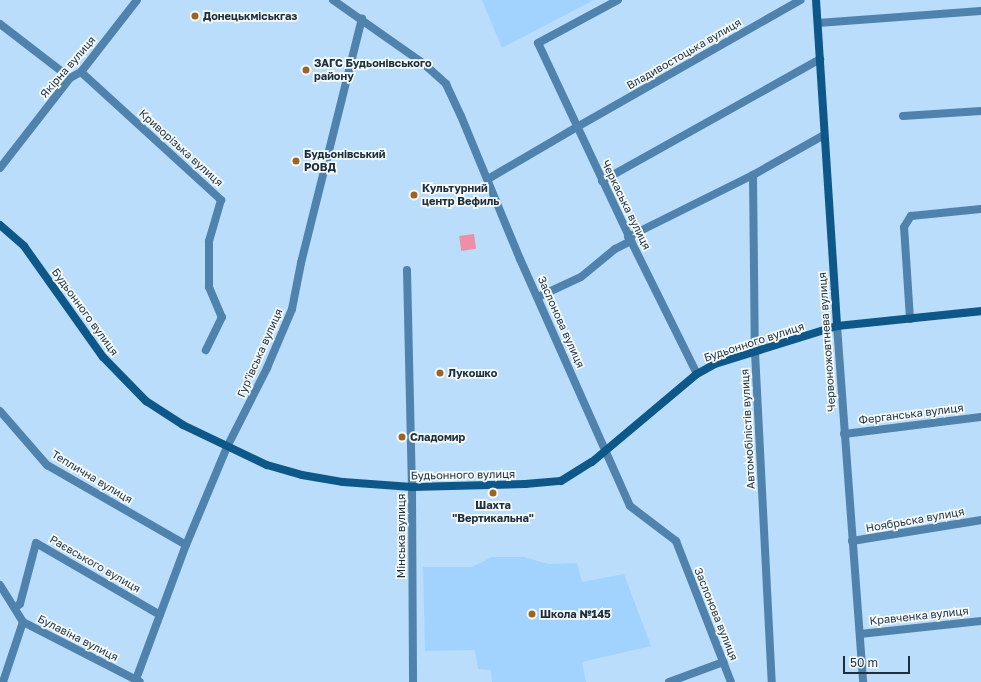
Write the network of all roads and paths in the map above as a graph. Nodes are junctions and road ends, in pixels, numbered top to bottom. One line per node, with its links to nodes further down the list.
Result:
1 (137, 0): 11 (street, Якірна вулиця)
2 (332, 0): 7 (street, Заслонова вулиця)
3 (618, 0): 15 (street, Черкаська вулиця)
4 (801, 0): 15 (street, Владивостоцька вулиця)
5 (816, 0): 8 (main road, Червоножовтнева вулиця)
6 (981, 11): 8 (street)
7 (362, 19): 19 (street, Заслонова вулиця); 35 (street, Гур’ївська вулиця)
8 (818, 23): 10 (main road, Червоножовтнева вулиця)
9 (0, 24): 12 (street)
10 (820, 59): 16 (main road, Червоножовтнева вулиця); 20 (street)
11 (81, 72): 12 (street, Якірна вулиця); 29 (street, Криворізька вулиця)
12 (70, 78): 17 (street, Якірна вулиця)
13 (981, 111): 14 (street)
14 (903, 116)
15 (577, 127): 19 (street, Владивостоцька вулиця); 20 (street, Черкаська вулиця)
16 (824, 135): 18 (street); 28 (main road, Червоножовтнева вулиця)
17 (0, 168)
18 (753, 174): 23 (street); 30 (street, Автомобілістів вулиця)
19 (488, 179): 25 (street, Заслонова вулиця)
20 (602, 181): 23 (street, Черкаська вулиця)
21 (981, 209): 27 (street)
22 (0, 225): 35 (main road, Будьонного вулиця)
23 (630, 239): 25 (street); 31 (street, Черкаська вулиця)
24 (407, 270): 37 (street, Мінська вулиця)
25 (538, 297): 36 (street, Заслонова вулиця)
26 (981, 311): 27 (main road, Будьонного вулиця)
27 (910, 319): 28 (main road, Будьонного вулиця)
28 (837, 326): 30 (main road, Будьонного вулиця); 34 (street, Червоножовтнева вулиця)
29 (206, 350)
30 (755, 352): 31 (main road, Будьонного вулиця); 53 (street, Автомобілістів вулиця)
31 (697, 374): 36 (main road, Будьонного вулиця)
32 (0, 411): 40 (street, Теплична вулиця)
33 (981, 417): 34 (street, Ферганська вулиця)
34 (844, 434): 39 (street, Червоножовтнева вулиця)
35 (227, 447): 37 (main road, Будьонного вулиця); 40 (street, Гур’ївська вулиця)
36 (607, 451): 37 (main road, Будьонного вулиця); 47 (street, Заслонова вулиця)
37 (412, 487): 50 (street, Мінська вулиця)
38 (981, 520): 39 (street, Ноябрьска вулиця)
39 (852, 542): 46 (street, Червоножовтнева вулиця)
40 (186, 545): 43 (street, Гур’ївська вулиця)
41 (0, 586): 42 (street, Булавіна вулиця)
42 (15, 608): 43 (street, Раєвського вулиця); 45 (street, Булавіна вулиця)
43 (160, 615): 48 (street, Гур’ївська вулиця)
44 (981, 620): 46 (street, Кравченка вулиця)
45 (23, 622): 48 (street, Булавіна вулиця); 49 (street)
46 (860, 634): 54 (street, Червоножовтнева вулиця)
47 (723, 662): 51 (street); 52 (street, Заслонова вулиця)
48 (137, 681)
49 (3, 682)
50 (414, 682)
51 (669, 682)
52 (731, 682)
53 (772, 682)
54 (863, 682)

